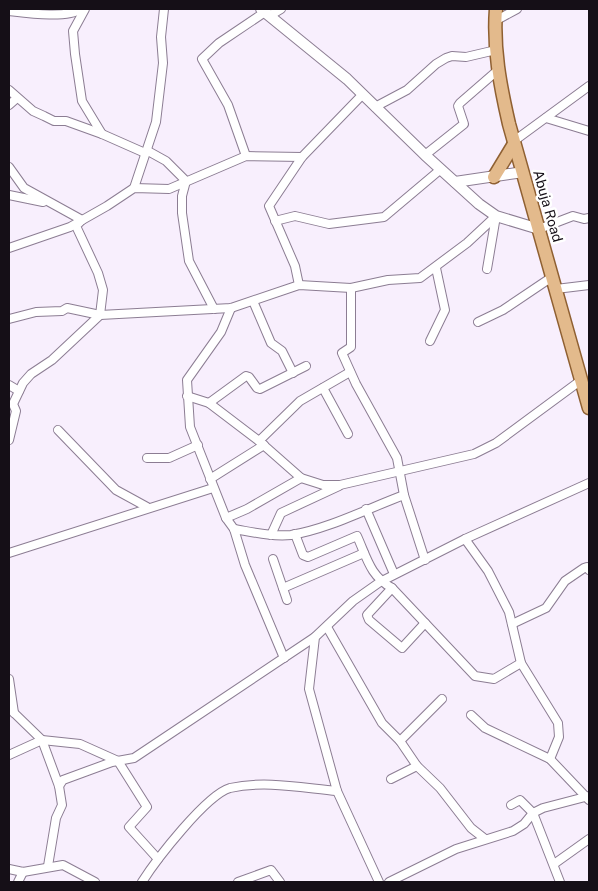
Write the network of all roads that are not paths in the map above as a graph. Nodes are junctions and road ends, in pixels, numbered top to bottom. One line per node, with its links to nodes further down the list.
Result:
1 (81, 9): 7 (street)
2 (85, 9): 20 (street)
3 (164, 9): 22 (street)
4 (281, 9): 8 (street)
5 (517, 9): 9 (street)
6 (9, 11): 7 (street)
7 (65, 11)
8 (266, 12): 14 (street); 24 (street)
9 (496, 15): 10 (main road, Abuja Road)
10 (496, 50): 11 (main road, Abuja Road); 17 (street)
11 (498, 70): 21 (main road, Abuja Road); 23 (street)
12 (589, 86): 18 (street)
13 (9, 90): 15 (street)
14 (363, 94): 17 (street); 25 (street)
15 (17, 98): 16 (street); 20 (street)
16 (9, 105)
17 (375, 106): 23 (street)
18 (546, 118): 19 (street); 21 (street)
19 (589, 131)
20 (102, 134): 22 (street)
21 (514, 143): 28 (main road, Abuja Road); 29 (main road)
22 (147, 152): 30 (street); 32 (street)
23 (425, 155): 27 (street)
24 (246, 156): 25 (street); 30 (street)
25 (302, 157): 38 (street)
26 (9, 167): 34 (street)
27 (441, 169): 31 (street); 38 (street)
28 (523, 172): 29 (street); 39 (main road, Abuja Road)
29 (494, 177): 31 (street)
30 (186, 181): 32 (street); 50 (street)
31 (455, 182): 35 (street)
32 (134, 188): 37 (street)
33 (9, 195): 34 (street)
34 (47, 202): 37 (street)
35 (496, 216): 39 (street); 41 (street); 42 (street)
36 (589, 218): 39 (street)
37 (82, 220): 40 (street); 51 (street)
38 (275, 221): 44 (street)
39 (539, 230): 43 (main road, Abuja Road)
40 (9, 248)
41 (436, 268): 46 (street); 54 (street)
42 (487, 269)
43 (552, 277): 47 (main road, Abuja Road); 53 (street)
44 (299, 285): 46 (street); 48 (street)
45 (589, 285): 47 (street)
46 (351, 288): 56 (street)
47 (556, 289): 58 (main road, Abuja Road)
48 (253, 301): 49 (street); 57 (street)
49 (231, 308): 50 (street); 62 (street)
50 (214, 309): 51 (street)
51 (100, 315): 52 (street); 61 (street)
52 (9, 319)
53 (478, 322)
54 (430, 341)
55 (306, 366): 57 (street)
56 (350, 372): 60 (street); 71 (street)
57 (293, 373): 63 (street)
58 (580, 381): 64 (main road, Abuja Road); 71 (street)
59 (9, 385): 61 (street)
60 (322, 388): 66 (street); 68 (street)
61 (19, 392): 67 (street)
62 (187, 396): 63 (street); 69 (street)
63 (209, 403): 68 (street)
64 (589, 408)
65 (58, 430): 78 (street)
66 (348, 434)
67 (9, 440)
68 (261, 443): 72 (street); 73 (street)
69 (198, 445): 70 (street); 73 (street)
70 (146, 458)
71 (399, 473): 75 (street); 77 (street)
72 (301, 478): 75 (street); 80 (street)
73 (210, 479): 76 (street)
74 (589, 483): 84 (street)
75 (340, 485): 83 (street)
76 (213, 488): 78 (street); 80 (street)
77 (404, 495): 79 (street); 88 (street)
78 (147, 508): 85 (street)
79 (366, 508): 82 (street); 90 (street)
80 (226, 518): 81 (street)
81 (234, 529): 83 (street); 99 (street)
82 (295, 534): 83 (street); 86 (street)
83 (271, 535)
84 (465, 539): 88 (street); 96 (street)
85 (9, 553)
86 (364, 553): 91 (street); 92 (street)
87 (273, 559): 92 (street)
88 (425, 560): 90 (street)
89 (589, 570): 96 (street)
90 (394, 574): 91 (street)
91 (380, 582): 93 (street); 97 (street)
92 (283, 588): 94 (street)
93 (392, 588): 95 (street); 95 (street)
94 (287, 600)
95 (426, 623): 100 (street)
96 (512, 624): 100 (street)
97 (327, 627): 98 (street); 106 (street)
98 (315, 637): 99 (street); 113 (street)
99 (284, 658): 109 (street)
100 (521, 663): 108 (street)
101 (9, 679): 103 (street)
102 (442, 699): 106 (street)
103 (12, 710): 105 (street)
104 (471, 716): 108 (street)
105 (42, 740): 107 (street); 109 (street); 112 (street)
106 (400, 741): 110 (street)
107 (9, 755)
108 (550, 759): 114 (street)
109 (118, 761): 112 (street); 119 (street)
110 (417, 766): 111 (street); 117 (street)
111 (391, 779)
112 (59, 786): 121 (street)
113 (337, 791): 119 (street); 129 (street)
114 (588, 798): 116 (street)
115 (512, 805): 116 (street)
116 (534, 812): 117 (street); 120 (street)
117 (485, 839): 130 (street)
118 (589, 839): 120 (street)
119 (158, 859): 126 (street)
120 (554, 864): 131 (street)
121 (48, 866): 123 (street); 125 (street)
122 (9, 868): 123 (street)
123 (23, 872): 124 (street)
124 (18, 882)
125 (95, 882)
126 (142, 882)
127 (238, 882): 128 (street)
128 (280, 882)
129 (377, 882)
130 (389, 882)
131 (560, 882)

